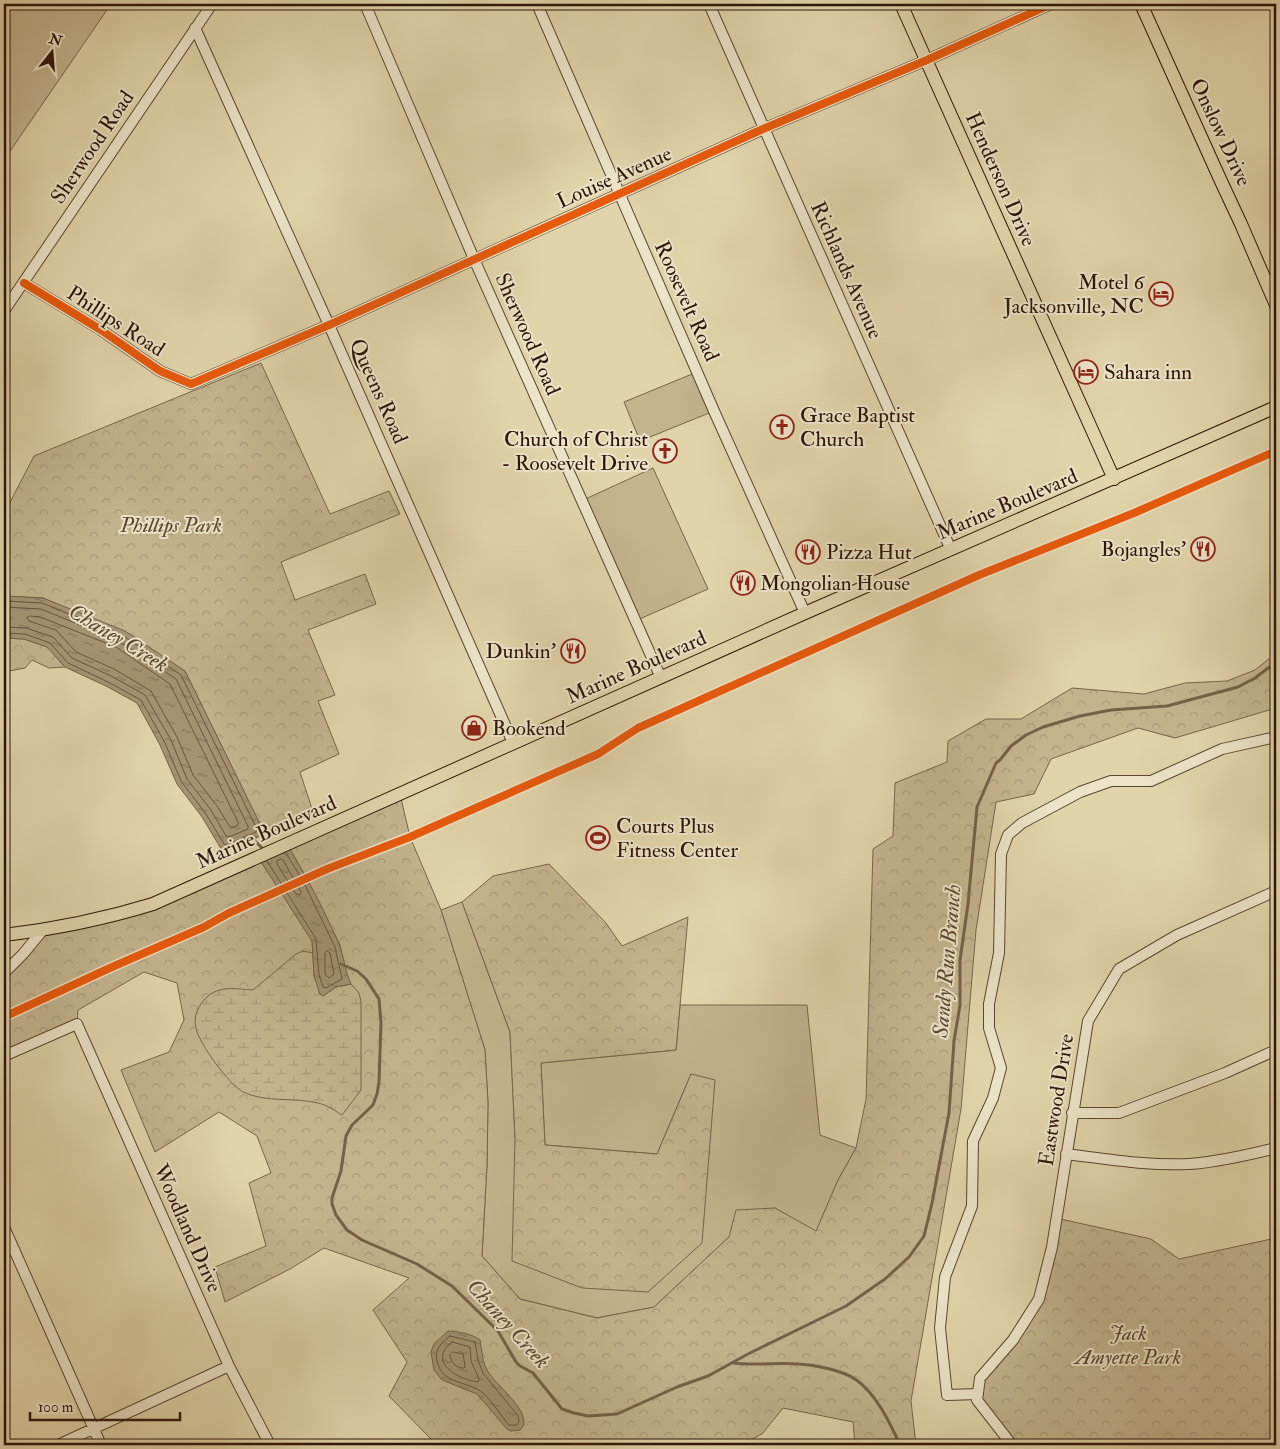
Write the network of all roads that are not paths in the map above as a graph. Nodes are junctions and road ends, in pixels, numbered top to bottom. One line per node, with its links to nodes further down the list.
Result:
1 (212, 4): 8 (street, Sherwood Road)
2 (365, 4): 12 (street, Sherwood Road)
3 (537, 4): 11 (street, Roosevelt Road)
4 (709, 4): 10 (street, Richlands Avenue)
5 (901, 4): 9 (main road, Henderson Drive)
6 (1051, 4): 9 (street, Louise Avenue)
7 (1141, 4): 14 (main road, Onslow Drive)
8 (195, 28): 13 (street, Sherwood Road); 16 (street, Queens Road)
9 (926, 60): 10 (street, Louise Avenue); 19 (main road, Henderson Drive)
10 (764, 129): 11 (street, Louise Avenue); 20 (street, Richlands Avenue)
11 (619, 194): 12 (street, Louise Avenue); 21 (street, Roosevelt Road)
12 (474, 259): 16 (street, Louise Avenue); 22 (street, Sherwood Road)
13 (24, 283): 15 (street, Sherwood Road); 17 (street, Phillips Road)
14 (1276, 305)
15 (4, 311)
16 (329, 325): 17 (street, Louise Avenue); 24 (street, Queens Road)
17 (191, 384)
18 (1276, 408): 19 (main road, Marine Boulevard)
19 (1114, 480): 20 (main road, Marine Boulevard)
20 (951, 550): 21 (main road, Marine Boulevard)
21 (805, 613): 22 (main road, Marine Boulevard)
22 (661, 678): 24 (main road, Marine Boulevard)
23 (1276, 737): 36 (street)
24 (513, 743): 26 (main road, Marine Boulevard)
25 (1276, 891): 31 (street, Eastwood Drive)
26 (42, 931): 27 (main road, Marine Boulevard); 28 (street)
27 (4, 935)
28 (4, 972)
29 (1276, 1050): 31 (street)
30 (4, 1056): 35 (street, Woodland Drive)
31 (1072, 1113): 33 (street, Eastwood Drive)
32 (1276, 1148): 33 (street)
33 (1066, 1154): 36 (street, Eastwood Drive)
34 (4, 1226): 37 (street)
35 (230, 1366): 37 (street); 40 (street, Woodland Drive)
36 (978, 1397): 41 (street)
37 (94, 1429): 38 (street); 39 (street)
38 (58, 1445)
39 (101, 1445)
40 (270, 1445)
41 (1012, 1445)

